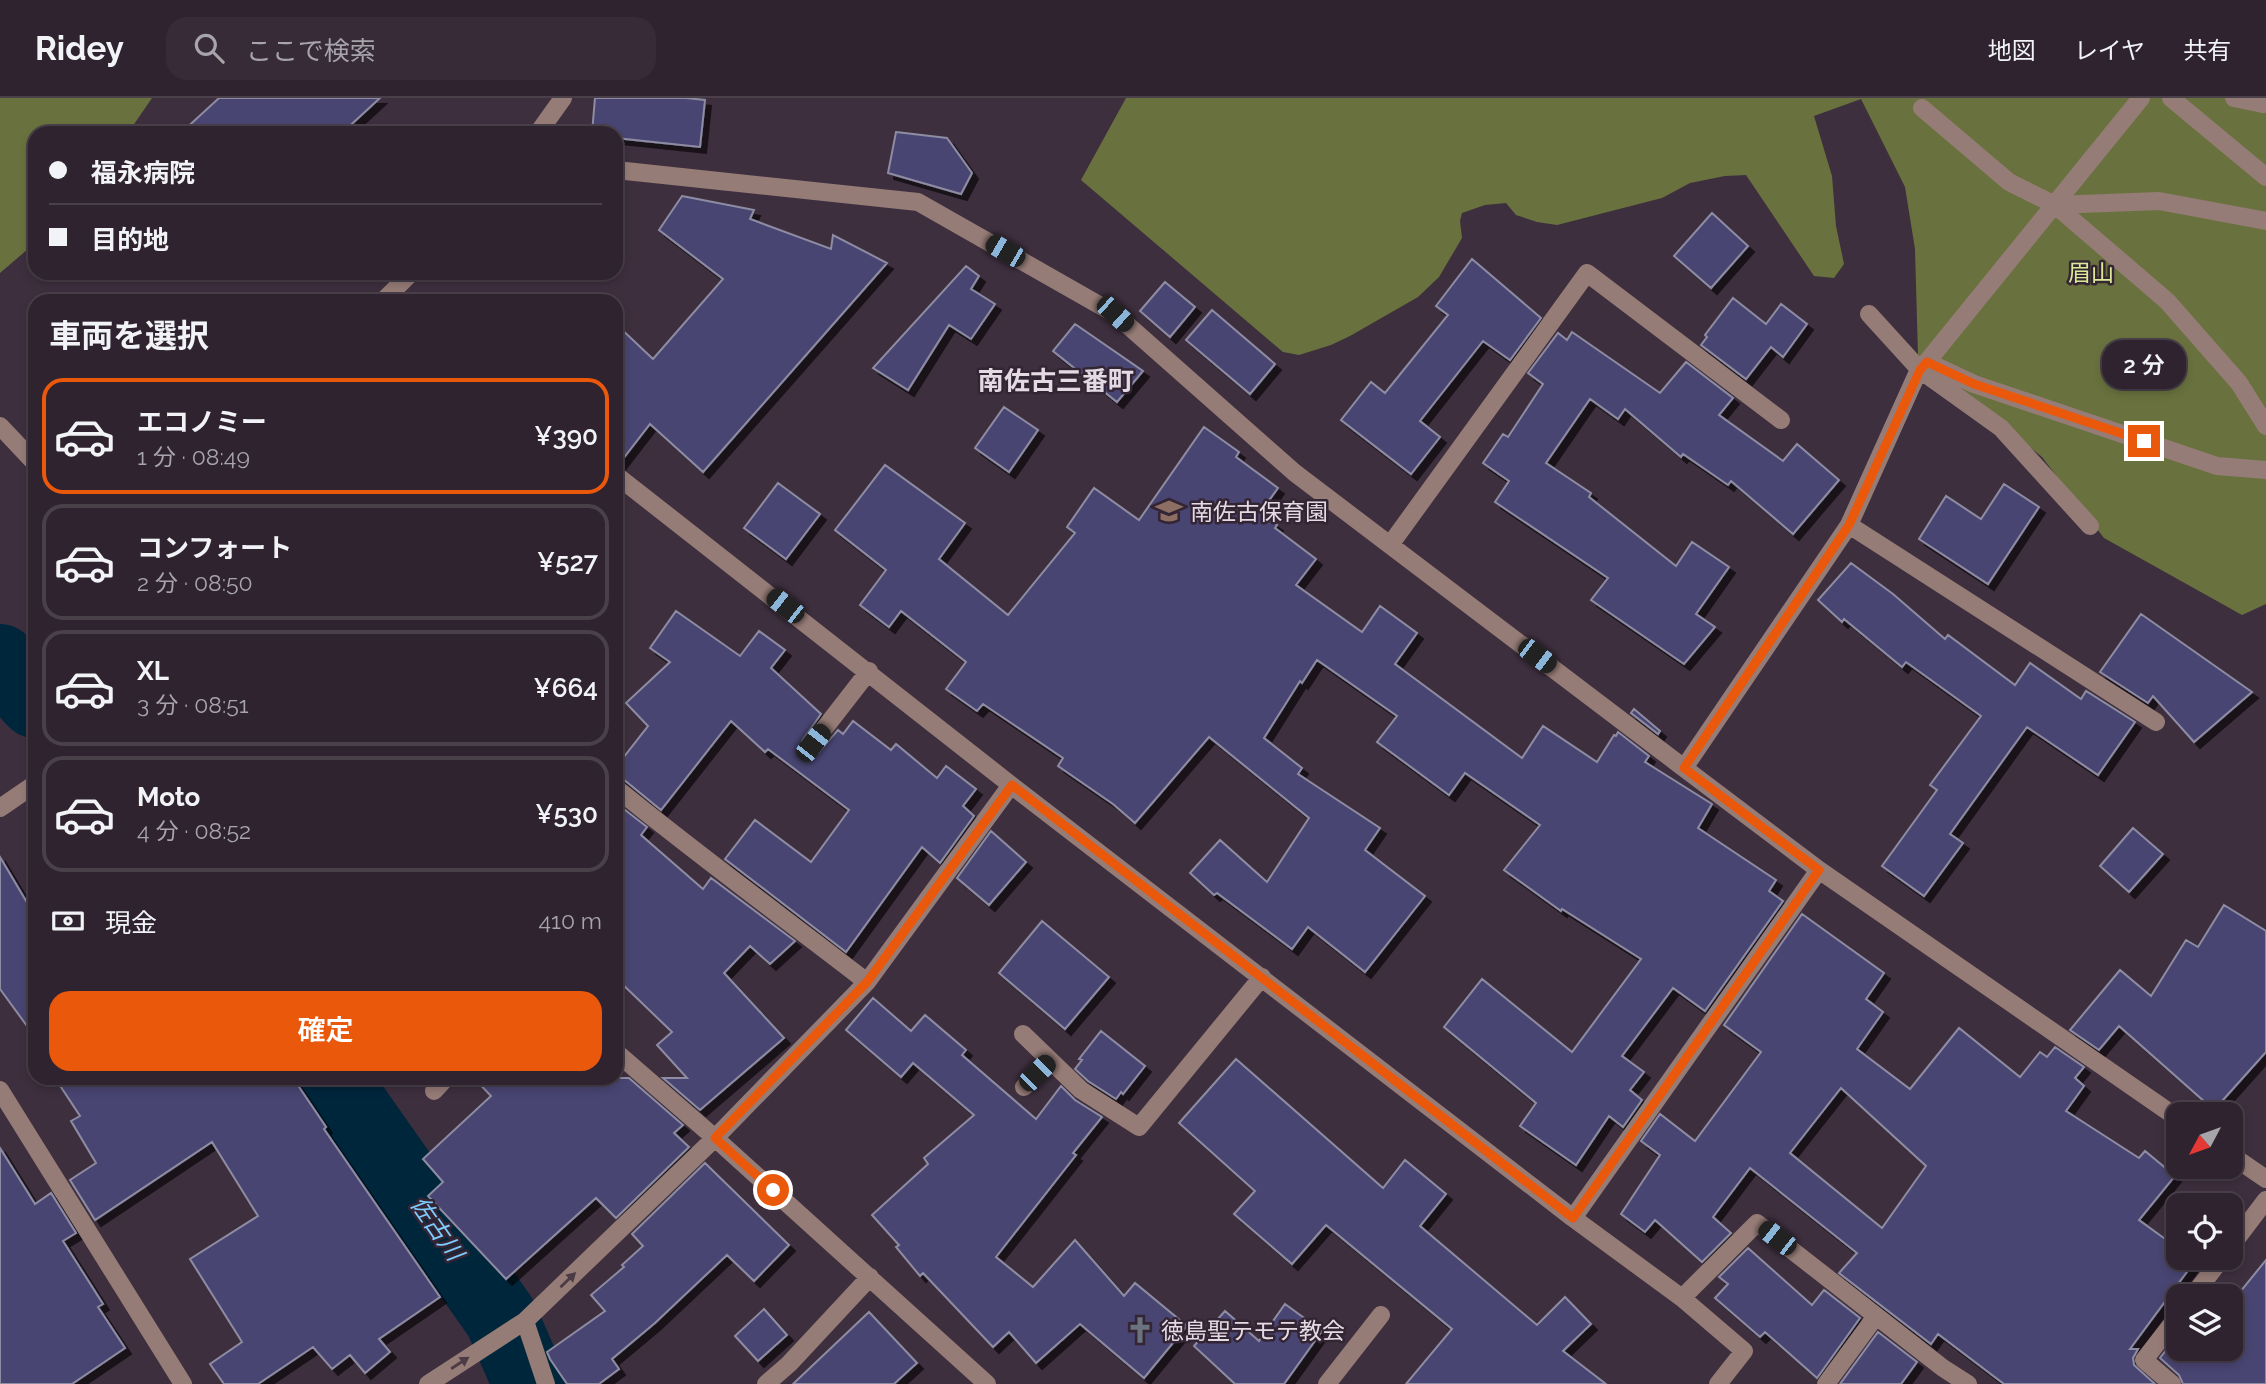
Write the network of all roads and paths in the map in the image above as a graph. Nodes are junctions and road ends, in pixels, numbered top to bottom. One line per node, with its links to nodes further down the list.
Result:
1 (563, 98): 7 (street)
2 (2141, 98): 10 (street)
3 (2171, 98): 9 (street)
4 (2234, 98): 5 (street)
5 (2259, 98)
6 (1922, 108): 10 (street)
7 (543, 126)
8 (623, 171): 24 (street)
9 (2266, 177)
10 (2055, 205): 11 (street); 15 (street); 18 (street)
11 (2266, 221)
12 (405, 280): 13 (street)
13 (393, 294)
14 (1869, 314): 15 (street)
15 (1924, 366): 20 (street); 22 (street); 23 (street)
16 (1781, 420): 24 (street)
17 (0, 426): 19 (street)
18 (2266, 426)
19 (28, 456)
20 (2266, 470)
21 (623, 480): 25 (street)
22 (1849, 525): 26 (street); 28 (street)
23 (2090, 526)
24 (1390, 545): 28 (street)
25 (869, 671): 27 (street); 29 (street)
26 (2156, 722)
27 (813, 743)
28 (1684, 768): 33 (street)
29 (1012, 785): 34 (street); 35 (street)
30 (28, 789): 32 (street)
31 (623, 794): 35 (street)
32 (0, 808)
33 (1819, 870): 41 (street); 46 (street)
34 (1262, 977): 38 (street); 46 (street)
35 (867, 982): 42 (street)
36 (1023, 1034): 38 (street)
37 (623, 1058): 42 (street)
38 (1050, 1060): 39 (street)
39 (1024, 1087)
40 (0, 1090): 56 (street)
41 (2166, 1110)
42 (715, 1138): 49 (street); 54 (street, one-way to 42)
43 (2244, 1164): 44 (street)
44 (2266, 1179)
45 (2266, 1200): 47 (street)
46 (1573, 1218): 51 (street)
47 (2243, 1230)
48 (2213, 1270): 50 (street)
49 (870, 1277): 59 (street); 60 (street)
50 (2202, 1284)
51 (1682, 1298): 53 (street); 62 (street)
52 (1381, 1315): 61 (street)
53 (1876, 1316): 63 (street); 64 (street)
54 (521, 1324): 57 (street, one-way to 54); 58 (street)
55 (2166, 1332): 65 (street)
56 (184, 1384)
57 (428, 1384)
58 (546, 1384)
59 (766, 1384)
60 (986, 1384)
61 (1327, 1384)
62 (1718, 1384)
63 (1826, 1384)
64 (1968, 1384)
65 (2172, 1384)

